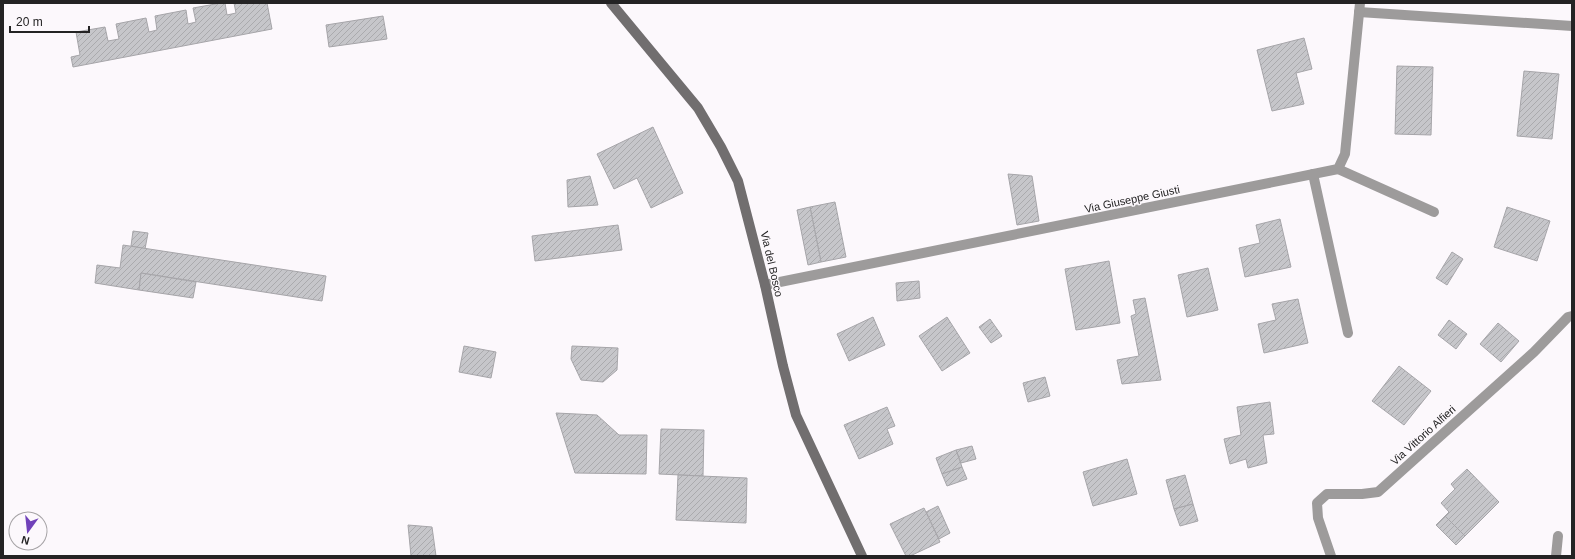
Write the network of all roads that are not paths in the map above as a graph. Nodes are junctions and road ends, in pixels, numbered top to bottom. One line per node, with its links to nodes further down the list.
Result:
1 (611, 3): 7 (main road, Via del Bosco)
2 (1359, 8): 3 (street); 4 (street)
3 (1572, 26)
4 (1338, 169): 5 (street, Via Giuseppe Giusti); 6 (street)
5 (1313, 174): 7 (street, Via Giuseppe Giusti); 9 (street)
6 (1434, 212)
7 (765, 285): 11 (main road, Via del Bosco)
8 (1572, 316): 12 (street, Via Vittorio Alfieri)
9 (1348, 333)
10 (1558, 536): 13 (street)
11 (862, 556)
12 (1331, 556)
13 (1556, 556)

